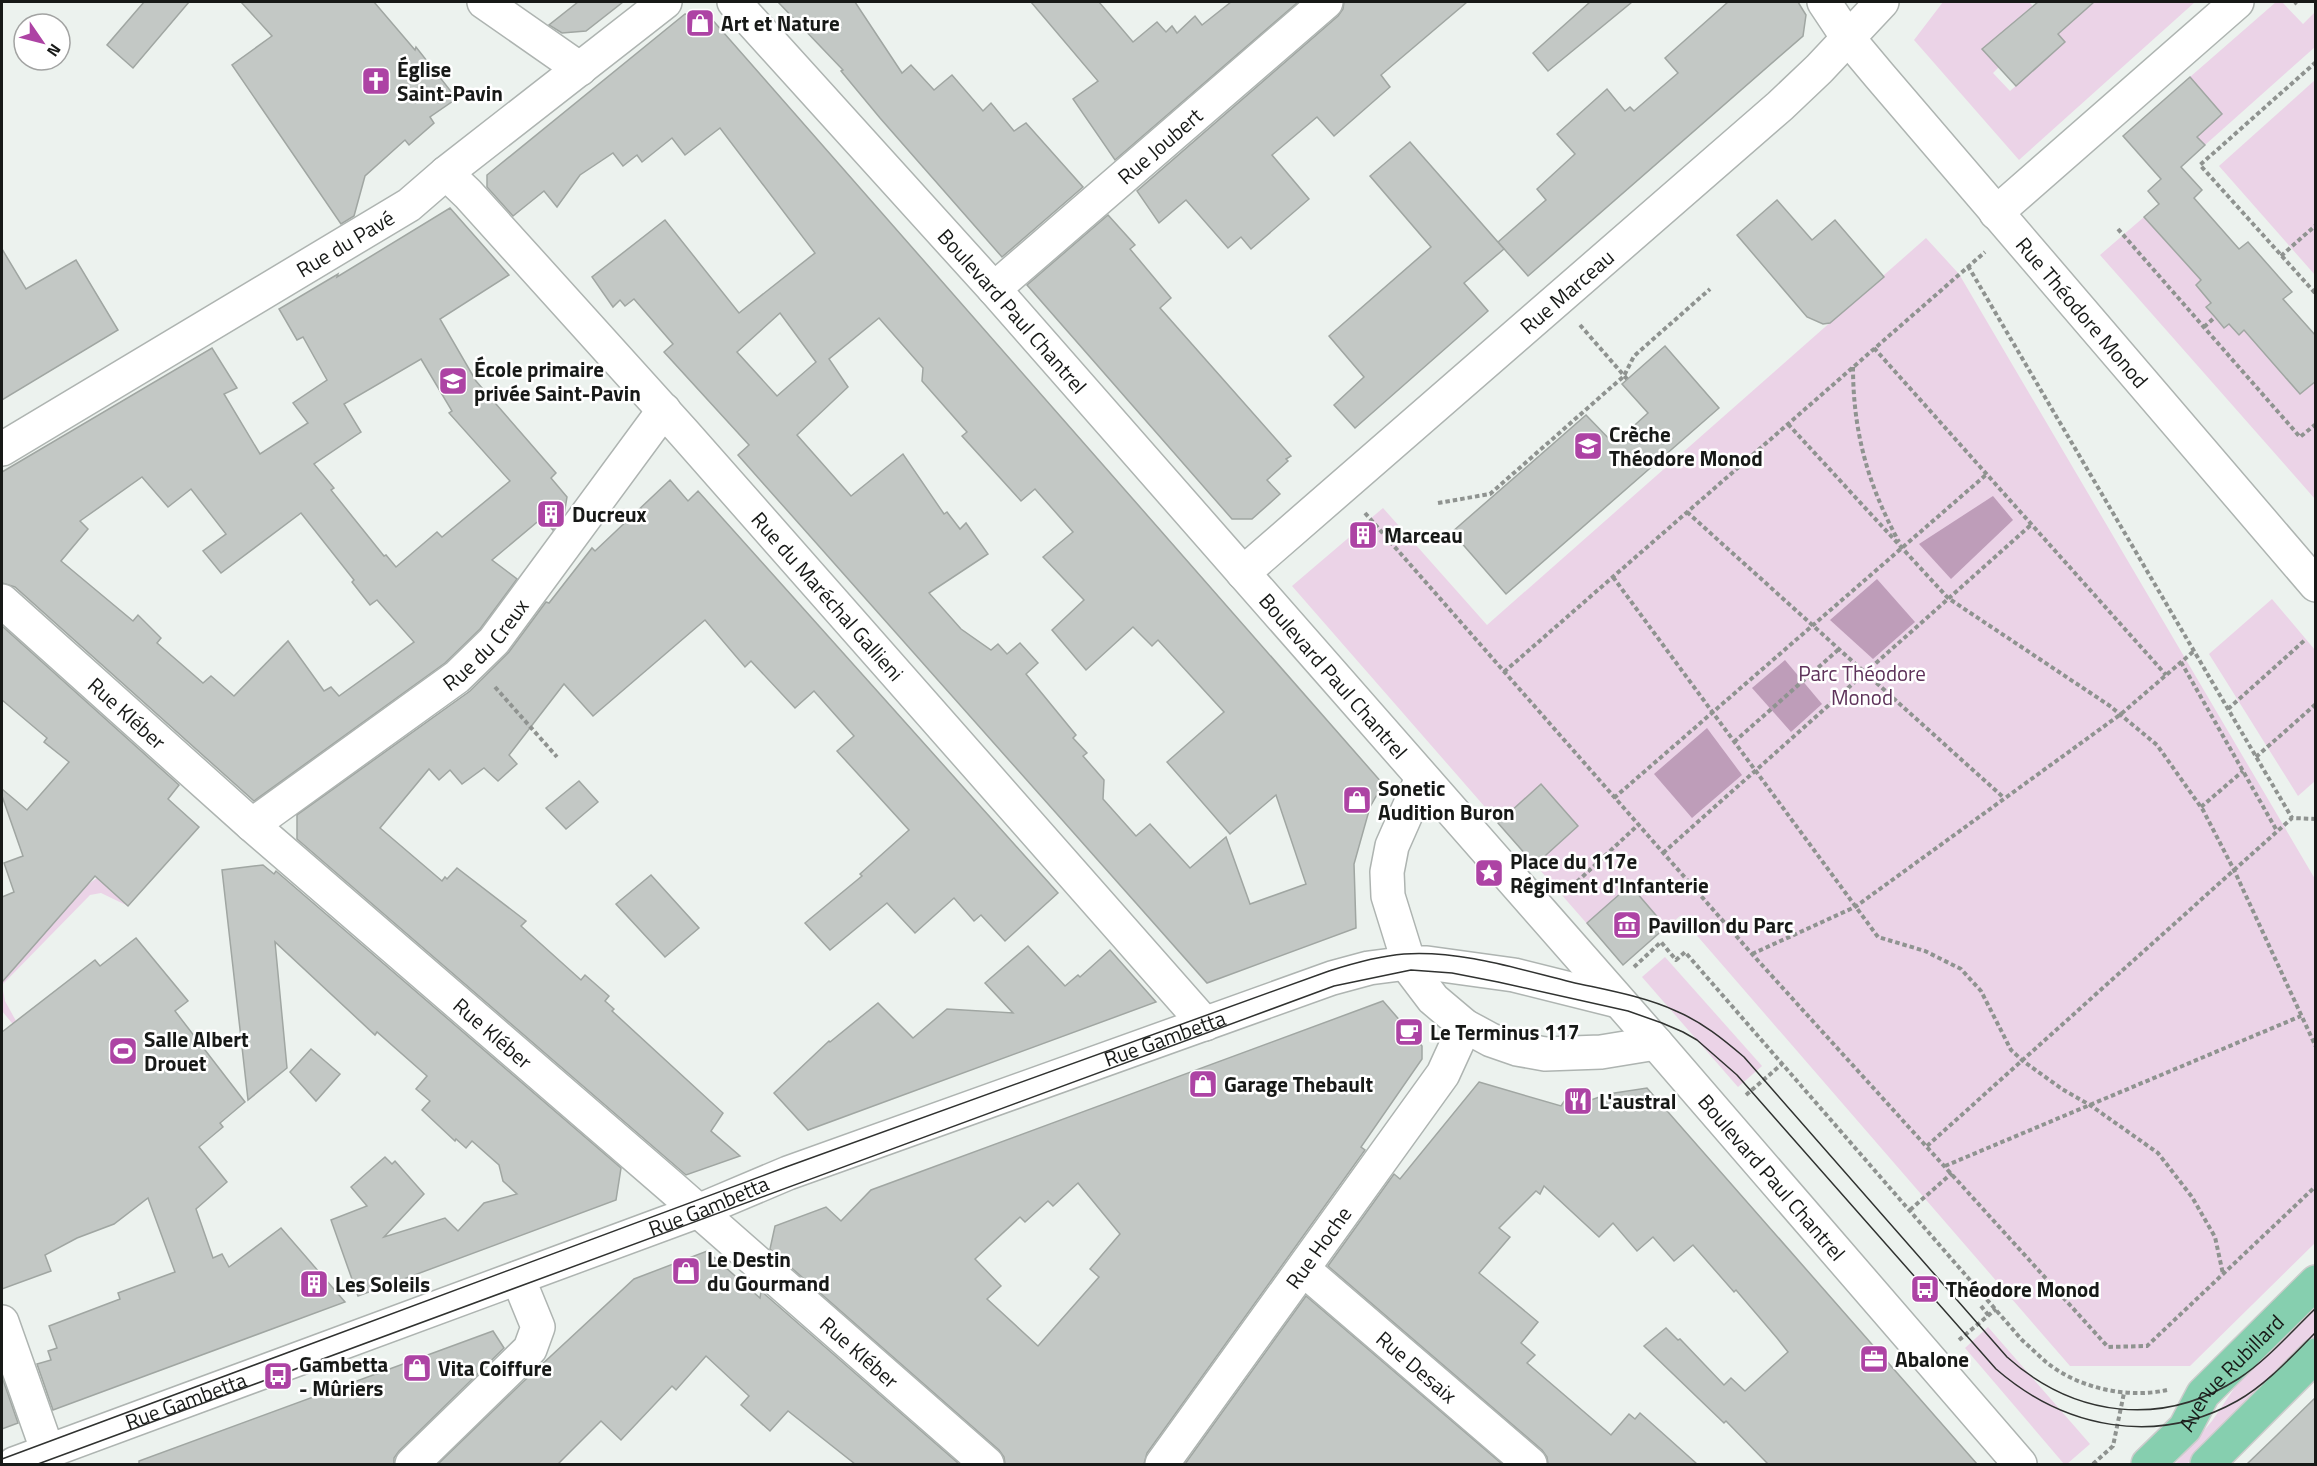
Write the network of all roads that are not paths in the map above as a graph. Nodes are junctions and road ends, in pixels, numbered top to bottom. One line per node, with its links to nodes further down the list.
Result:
1 (484, 2): 9 (street)
2 (665, 2): 9 (street, Rue du Pavé)
3 (734, 2): 12 (street, Boulevard Paul Chantrel)
4 (1326, 2): 12 (street, Rue Joubert)
5 (1824, 2): 8 (street, Rue Théodore Monod)
6 (1882, 2): 8 (street, Rue Marceau)
7 (2236, 2): 11 (street)
8 (1848, 38): 11 (street, Rue Théodore Monod); 15 (street, Rue Marceau)
9 (580, 69): 10 (street, Rue du Pavé)
10 (446, 173): 13 (street, Rue du Maréchal Gallieni); 14 (street, Rue du Pavé)
11 (2003, 222): 16 (street, Rue Théodore Monod)
12 (994, 289): 15 (street, Boulevard Paul Chantrel)
13 (664, 410): 19 (street, Rue du Creux); 22 (street, Rue du Maréchal Gallieni)
14 (2, 449)
15 (1243, 573): 18 (street, Boulevard Paul Chantrel)
16 (2316, 585)
17 (2, 600): 19 (street, Rue Kléber)
18 (1422, 778): 20 (street); 21 (street, Boulevard Paul Chantrel)
19 (252, 825): 25 (street, Rue Kléber)
20 (1408, 963): 21 (street, Rue Gambetta); 22 (street, Rue Gambetta); 23 (street)
21 (1614, 996): 24 (street, Boulevard Paul Chantrel)
22 (1205, 1024): 25 (street, Rue Gambetta)
23 (1465, 1026): 24 (street); 26 (street, Rue Hoche)
24 (1656, 1043): 37 (street, Boulevard Paul Chantrel)
25 (698, 1211): 27 (street, Rue Gambetta); 34 (street, Rue Kléber)
26 (1303, 1269): 35 (street, Rue Hoche); 36 (street, Rue Desaix)
27 (518, 1278): 31 (street, Rue Gambetta); 33 (street)
28 (2316, 1282): 38 (main road, Avenue Rubillard)
29 (2, 1322): 31 (street)
30 (2316, 1355): 39 (main road, Avenue Rubillard)
31 (48, 1452): 32 (street, Rue Gambetta)
32 (14, 1464)
33 (412, 1464)
34 (987, 1464)
35 (1162, 1464)
36 (1530, 1464)
37 (2020, 1464)
38 (2148, 1464)
39 (2207, 1464)

